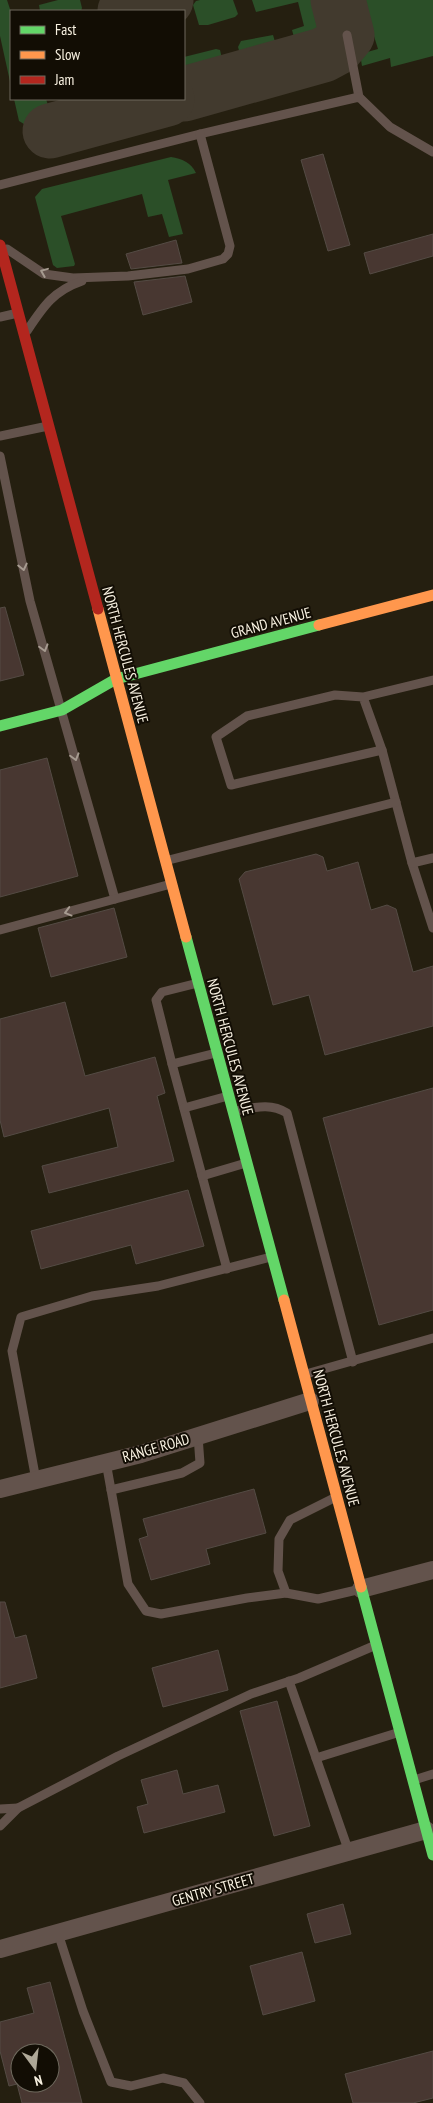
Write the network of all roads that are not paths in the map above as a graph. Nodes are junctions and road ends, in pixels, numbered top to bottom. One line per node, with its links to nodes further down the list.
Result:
1 (347, 35): 2 (lane)
2 (359, 97): 3 (lane); 4 (lane)
3 (200, 134): 5 (lane); 7 (lane)
4 (433, 152)
5 (0, 185)
6 (0, 244): 7 (lane, one-way to 6); 8 (street, NORTH HERCULES AVENUE)
7 (92, 278): 10 (lane)
8 (18, 313): 9 (lane); 10 (street, NORTH HERCULES AVENUE)
9 (0, 317)
10 (24, 334): 11 (street, NORTH HERCULES AVENUE)
11 (48, 426): 12 (lane); 15 (street, NORTH HERCULES AVENUE)
12 (0, 436)
13 (0, 456): 18 (lane, one-way to 18)
14 (433, 595): 15 (street, GRAND AVENUE)
15 (116, 680): 18 (street, GRAND AVENUE); 23 (street, NORTH HERCULES AVENUE)
16 (433, 680): 17 (lane)
17 (363, 697): 20 (lane); 20 (lane)
18 (62, 710): 19 (street, GRAND AVENUE); 26 (lane, one-way to 26)
19 (0, 726)
20 (382, 750): 21 (lane)
21 (396, 802): 23 (lane); 24 (lane)
22 (433, 858): 24 (lane)
23 (165, 861): 25 (street, NORTH HERCULES AVENUE)
24 (412, 863): 27 (lane)
25 (172, 884): 26 (lane); 29 (street, NORTH HERCULES AVENUE)
26 (116, 899): 28 (lane, one-way to 28)
27 (433, 928)
28 (0, 930)
29 (198, 983): 30 (street, NORTH HERCULES AVENUE); 31 (lane)
30 (217, 1053): 31 (lane); 32 (street, NORTH HERCULES AVENUE)
31 (172, 1064): 33 (lane)
32 (228, 1096): 33 (lane); 34 (street, NORTH HERCULES AVENUE)
33 (184, 1108): 36 (lane)
34 (232, 1111): 35 (street, NORTH HERCULES AVENUE); 40 (lane)
35 (246, 1163): 36 (lane); 37 (street, NORTH HERCULES AVENUE)
36 (202, 1176): 38 (lane)
37 (271, 1257): 38 (lane); 41 (street, NORTH HERCULES AVENUE)
38 (227, 1268): 45 (lane)
39 (433, 1338): 40 (lane)
40 (353, 1362): 41 (lane)
41 (303, 1375): 42 (street, NORTH HERCULES AVENUE)
42 (310, 1401): 43 (street, RANGE ROAD); 48 (street, NORTH HERCULES AVENUE)
43 (198, 1436): 44 (street, RANGE ROAD); 47 (lane)
44 (106, 1462): 45 (street, RANGE ROAD); 47 (lane)
45 (36, 1480): 46 (street, RANGE ROAD)
46 (0, 1489)
47 (111, 1490): 51 (lane)
48 (337, 1497): 50 (street, NORTH HERCULES AVENUE); 51 (lane)
49 (433, 1570): 50 (street)
50 (362, 1589): 51 (lane); 52 (street, NORTH HERCULES AVENUE)
51 (286, 1593)
52 (377, 1645): 53 (lane); 54 (street, NORTH HERCULES AVENUE)
53 (289, 1681): 55 (lane); 58 (lane)
54 (400, 1732): 55 (lane); 57 (street, NORTH HERCULES AVENUE)
55 (316, 1758): 62 (lane)
56 (433, 1774): 57 (lane)
57 (413, 1780): 61 (street, NORTH HERCULES AVENUE)
58 (18, 1808): 59 (lane); 60 (lane)
59 (0, 1809)
60 (0, 1826)
61 (426, 1830): 62 (street, GENTRY STREET); 63 (street, NORTH HERCULES AVENUE)
62 (349, 1852): 64 (street, GENTRY STREET)
63 (433, 1855)
64 (58, 1933): 65 (street, GENTRY STREET); 66 (lane)
65 (0, 1949)
66 (200, 2103)

